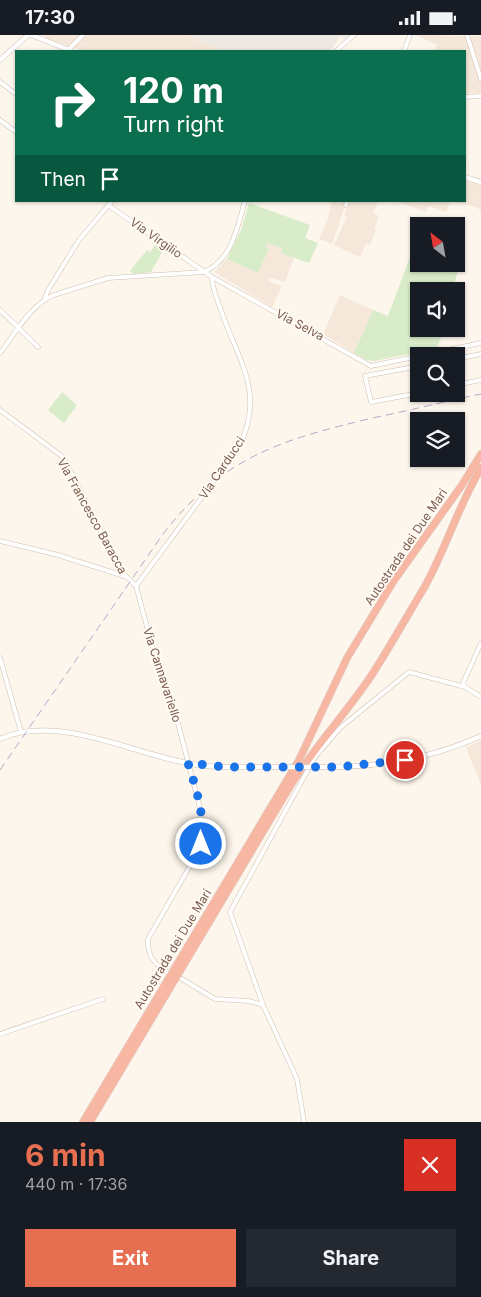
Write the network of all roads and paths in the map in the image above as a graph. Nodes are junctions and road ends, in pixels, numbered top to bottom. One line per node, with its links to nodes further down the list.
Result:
1 (30, 35): 6 (street); 10 (street)
2 (83, 35): 7 (street)
3 (354, 35): 8 (street)
4 (410, 35): 9 (street)
5 (467, 35): 11 (street)
6 (68, 50)
7 (71, 50)
8 (337, 50)
9 (404, 50)
10 (0, 60)
11 (481, 79)
12 (0, 82): 13 (street)
13 (15, 93)
14 (481, 96): 15 (street)
15 (466, 97)
16 (0, 120): 17 (street)
17 (15, 131)
18 (466, 177): 19 (street)
19 (481, 182)
20 (111, 202): 22 (street)
21 (245, 202): 23 (street)
22 (108, 205): 23 (street, Via Virgilio); 25 (street)
23 (204, 272): 24 (street, Via Selva); 25 (street)
24 (212, 277): 28 (street, Via Selva); 42 (street, Via Carducci)
25 (46, 298): 27 (street)
26 (0, 310): 27 (street)
27 (19, 329): 29 (street); 30 (street)
28 (481, 343)
29 (38, 347)
30 (0, 353)
31 (481, 354): 32 (street)
32 (465, 357)
33 (410, 368): 36 (street)
34 (481, 380): 35 (street)
35 (465, 383)
36 (410, 395)
37 (0, 410): 41 (street, Via Francesco Baracca)
38 (481, 453): 56 (highway, Autostrada dei Due Mari)
39 (481, 468): 57 (highway, Autostrada dei Due Mari)
40 (0, 541): 41 (street)
41 (124, 576): 42 (street, Via Francesco Baracca)
42 (136, 587): 50 (street, Via Cannavariello)
43 (481, 643): 45 (street)
44 (0, 658): 47 (street)
45 (465, 687): 46 (street); 54 (street)
46 (481, 697)
47 (21, 732): 49 (street); 50 (street)
48 (481, 736): 50 (street, bridge)
49 (0, 739)
50 (188, 763): 51 (street, Via Cannavariello)
51 (167, 972)
52 (182, 979): 54 (street)
53 (103, 999): 55 (street)
54 (263, 1005): 58 (street)
55 (0, 1034)
56 (83, 1122)
57 (90, 1122)
58 (304, 1122)

